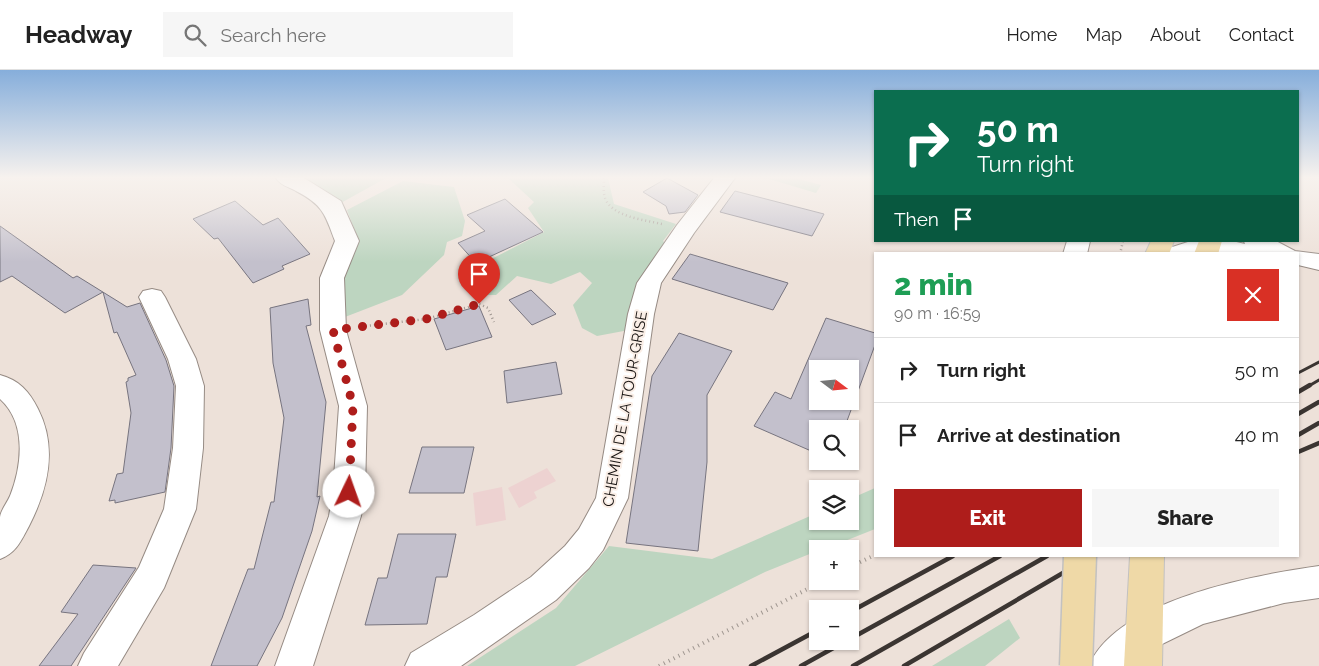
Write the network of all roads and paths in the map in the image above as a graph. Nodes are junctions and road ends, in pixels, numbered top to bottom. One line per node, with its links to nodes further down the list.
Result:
1 (333, 206): 17 (street)
2 (611, 206): 4 (path)
3 (704, 206): 4 (street, CHEMIN DE LA TOUR-GRISE)
4 (685, 230): 29 (street, CHEMIN DE LA TOUR-GRISE)
5 (1257, 242): 9 (street)
6 (1210, 247): 7 (street); 8 (street)
7 (1184, 252)
8 (1247, 252)
9 (1280, 252)
10 (1299, 258): 12 (street)
11 (1299, 264): 12 (street)
12 (1319, 264)
13 (1299, 270): 14 (street)
14 (1319, 270)
15 (152, 297): 27 (street)
16 (494, 322): 17 (path)
17 (333, 330): 28 (street)
18 (0, 385): 19 (street)
19 (0, 544)
20 (874, 555): 23 (path)
21 (1080, 557): 31 (main road, bridge)
22 (1147, 557): 26 (main road)
23 (859, 562)
24 (1319, 582): 26 (street)
25 (809, 588): 30 (path)
26 (1143, 635): 32 (street)
27 (97, 666)
28 (294, 666)
29 (424, 666)
30 (659, 666)
31 (1076, 666)
32 (1108, 666)

